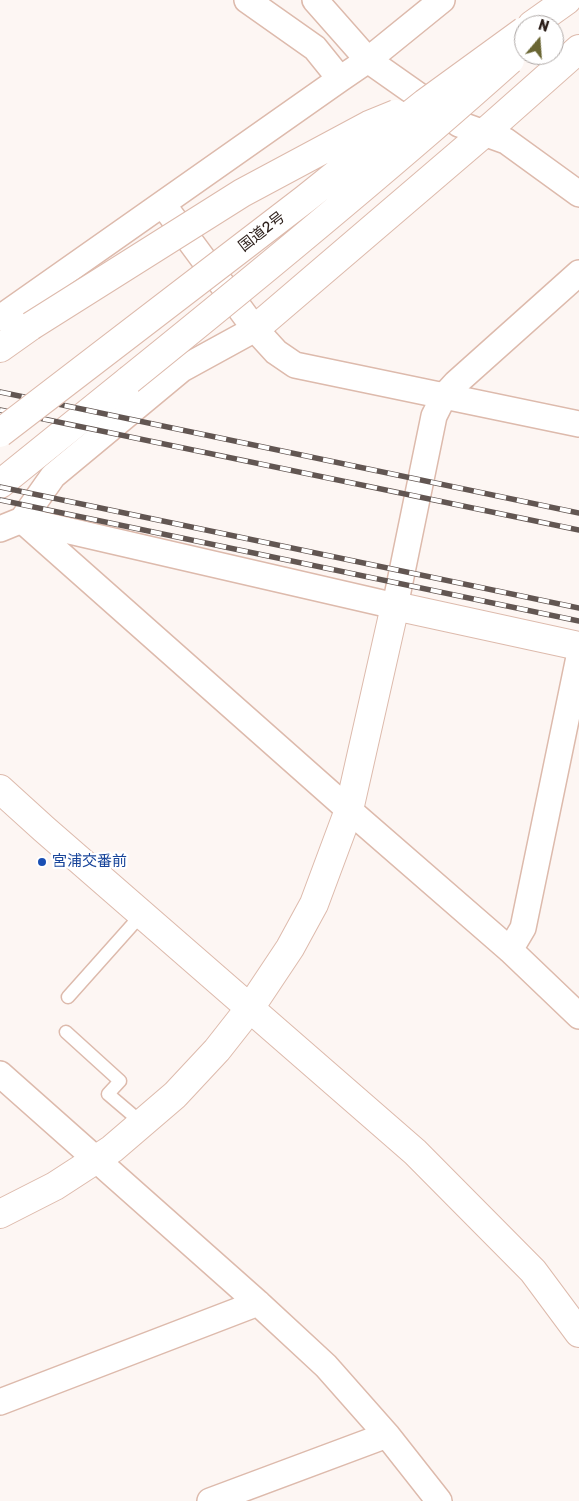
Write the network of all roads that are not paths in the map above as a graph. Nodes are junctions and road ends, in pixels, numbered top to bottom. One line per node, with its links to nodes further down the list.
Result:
1 (247, 0): 12 (street)
2 (316, 0): 11 (street)
3 (567, 0): 6 (main road)
4 (577, 0): 7 (main road)
5 (429, 4): 11 (street)
6 (546, 15)
7 (560, 15)
8 (514, 38): 13 (main road, 国道2号, bridge)
9 (579, 49): 14 (main road)
10 (514, 57): 24 (main road, bridge)
11 (368, 60): 12 (street); 14 (street)
12 (340, 80): 16 (street)
13 (425, 103): 20 (main road, bridge); 23 (main road, 国道2号, bridge)
14 (483, 134): 15 (street); 19 (main road)
15 (579, 194)
16 (163, 204): 18 (street); 19 (street)
17 (579, 273): 21 (street)
18 (0, 318)
19 (255, 329): 21 (street); 25 (street)
20 (0, 348)
21 (444, 396): 22 (street); 28 (street)
22 (579, 424)
23 (0, 433)
24 (0, 484)
25 (11, 524): 26 (lane); 27 (street)
26 (0, 538)
27 (63, 541): 28 (street); 32 (street)
28 (396, 606): 29 (main road); 32 (main road)
29 (579, 646)
30 (579, 657): 34 (street)
31 (0, 789): 33 (main road)
32 (349, 810): 34 (street); 36 (main road)
33 (142, 914): 35 (lane); 36 (main road)
34 (510, 950): 37 (street)
35 (68, 998)
36 (250, 1008): 40 (main road); 44 (main road)
37 (579, 1016)
38 (66, 1032): 40 (lane)
39 (0, 1074): 41 (street)
40 (142, 1123): 41 (main road)
41 (95, 1160): 42 (main road); 43 (street)
42 (0, 1214)
43 (258, 1303): 45 (street); 46 (street)
44 (579, 1333)
45 (0, 1402)
46 (387, 1435): 47 (street); 48 (street)
47 (210, 1501)
48 (439, 1501)

